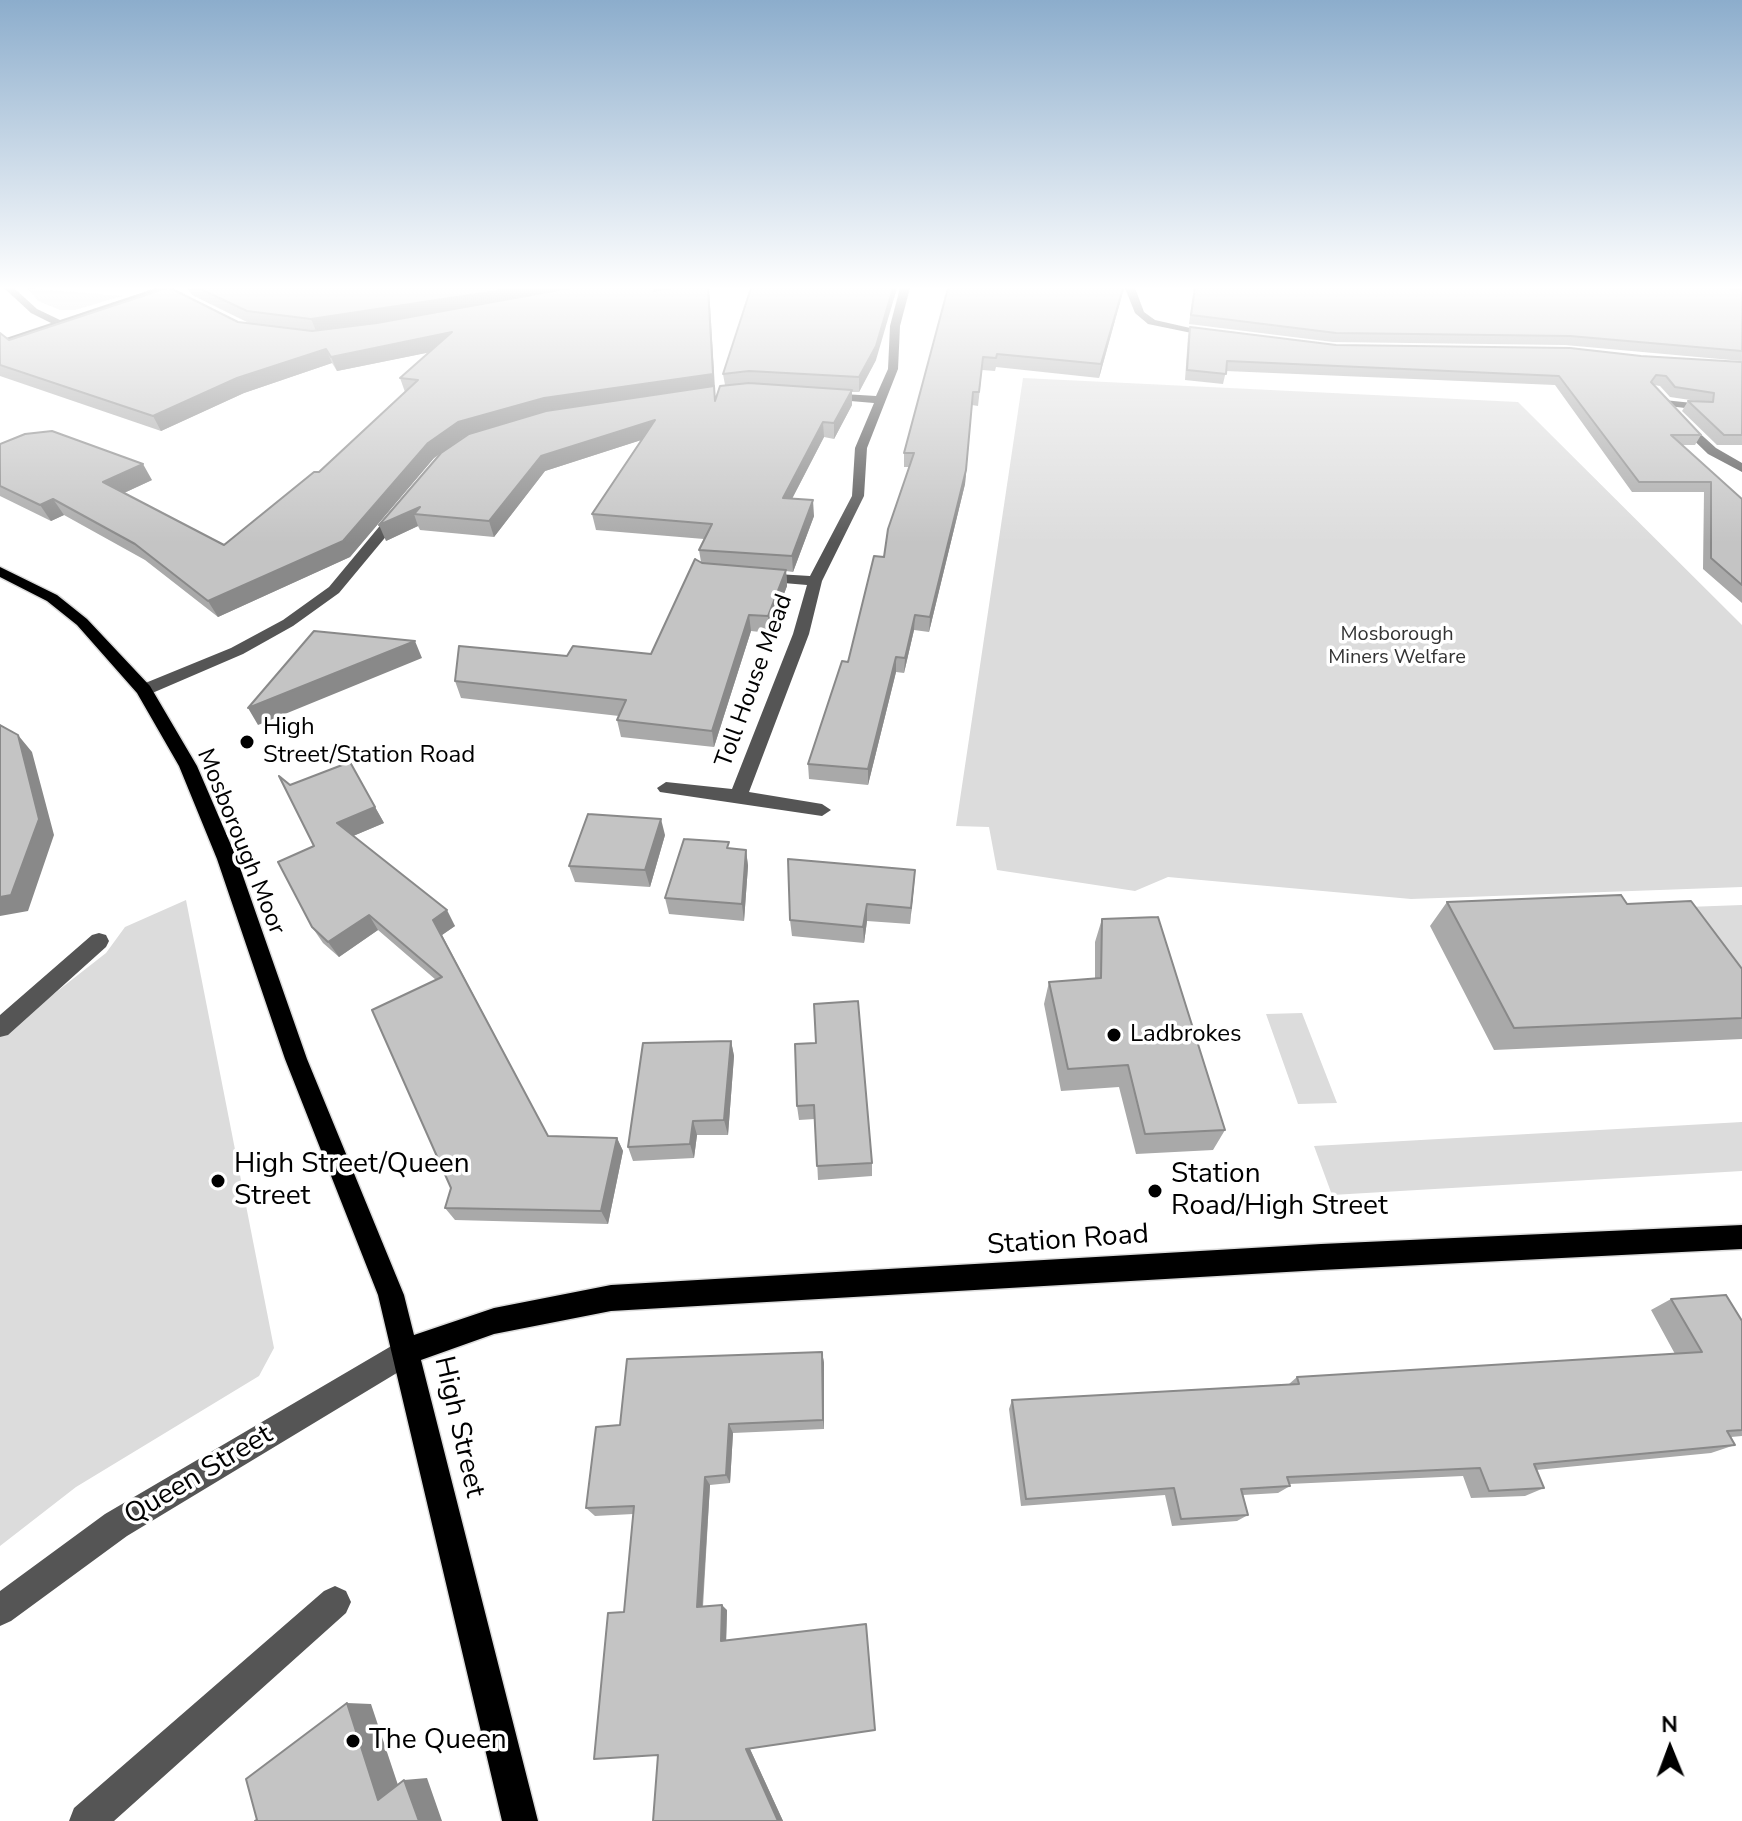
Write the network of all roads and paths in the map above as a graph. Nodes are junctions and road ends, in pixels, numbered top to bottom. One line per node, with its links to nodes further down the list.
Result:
1 (891, 373): 4 (street, Toll House Mead)
2 (1654, 390): 5 (street)
3 (809, 394): 4 (street)
4 (879, 400): 11 (street, Toll House Mead)
5 (1664, 403): 6 (street); 7 (street)
6 (1702, 407)
7 (1742, 468)
8 (407, 501): 12 (street)
9 (0, 571): 12 (main road, Mosborough Moor)
10 (737, 575): 11 (street, Toll House Mead)
11 (815, 581): 14 (street, Toll House Mead)
12 (144, 690): 18 (main road, Mosborough Moor)
13 (666, 788): 14 (street, Toll House Mead)
14 (738, 796): 15 (street, Toll House Mead)
15 (822, 810)
16 (99, 941): 17 (street)
17 (0, 1028)
18 (296, 1059): 20 (main road, High Street)
19 (1742, 1237): 20 (main road, Station Road)
20 (405, 1352): 22 (street, Queen Street); 24 (main road, High Street)
21 (335, 1602): 23 (street)
22 (0, 1610)
23 (87, 1821)
24 (520, 1821)

